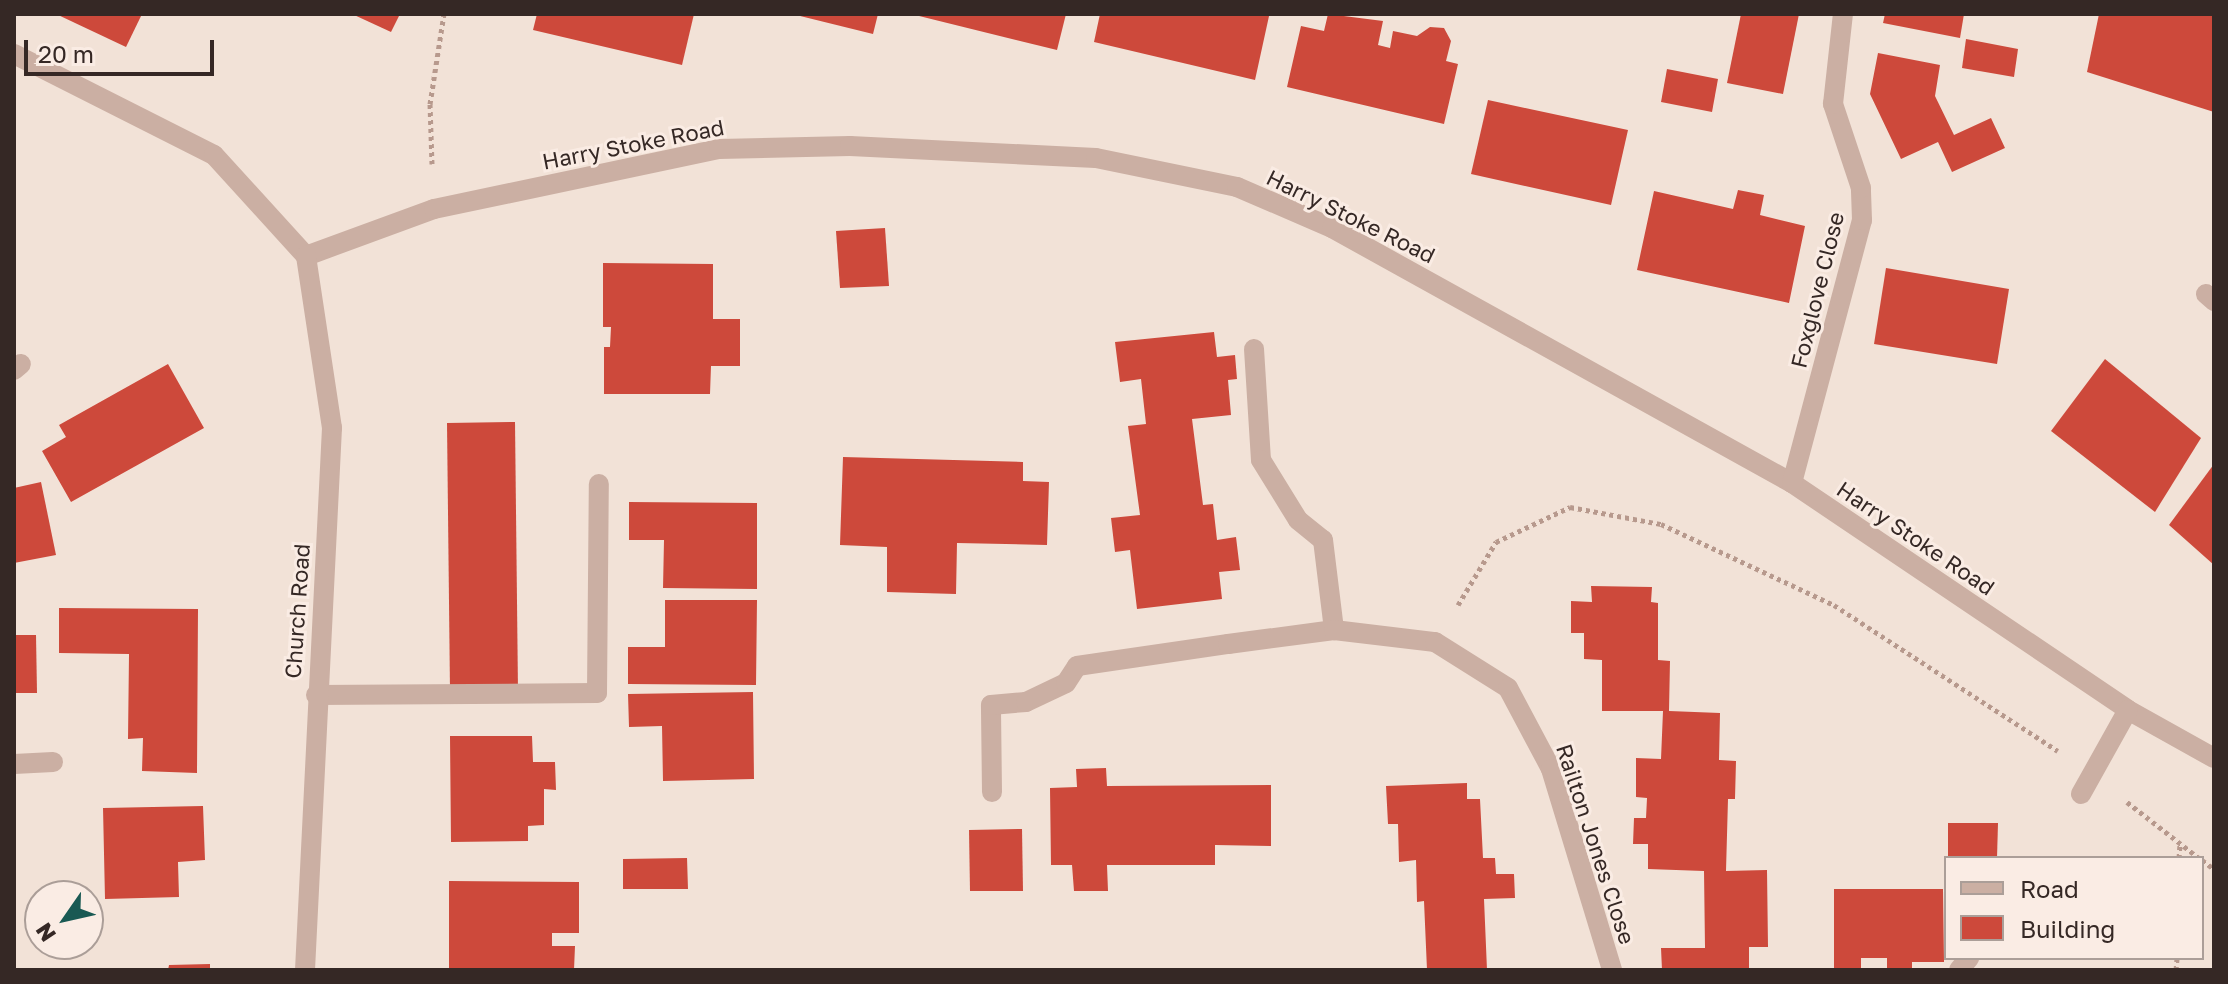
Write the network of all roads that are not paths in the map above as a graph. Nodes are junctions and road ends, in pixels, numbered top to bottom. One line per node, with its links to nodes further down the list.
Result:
1 (1843, 14): 5 (street, Foxglove Close)
2 (14, 54): 3 (street)
3 (306, 256): 5 (street, Harry Stoke Road); 8 (street, Church Road)
4 (1254, 349): 7 (street)
5 (1792, 483): 9 (street, Harry Stoke Road)
6 (599, 484): 8 (street)
7 (1334, 630): 13 (street, Railton Jones Close); 16 (street, Railton Jones Close)
8 (316, 695): 15 (street, Church Road)
9 (2128, 710): 10 (street, Harry Stoke Road); 14 (street)
10 (2214, 758)
11 (53, 762): 12 (street)
12 (14, 764)
13 (992, 792)
14 (2081, 794)
15 (305, 970)
16 (1612, 970)

